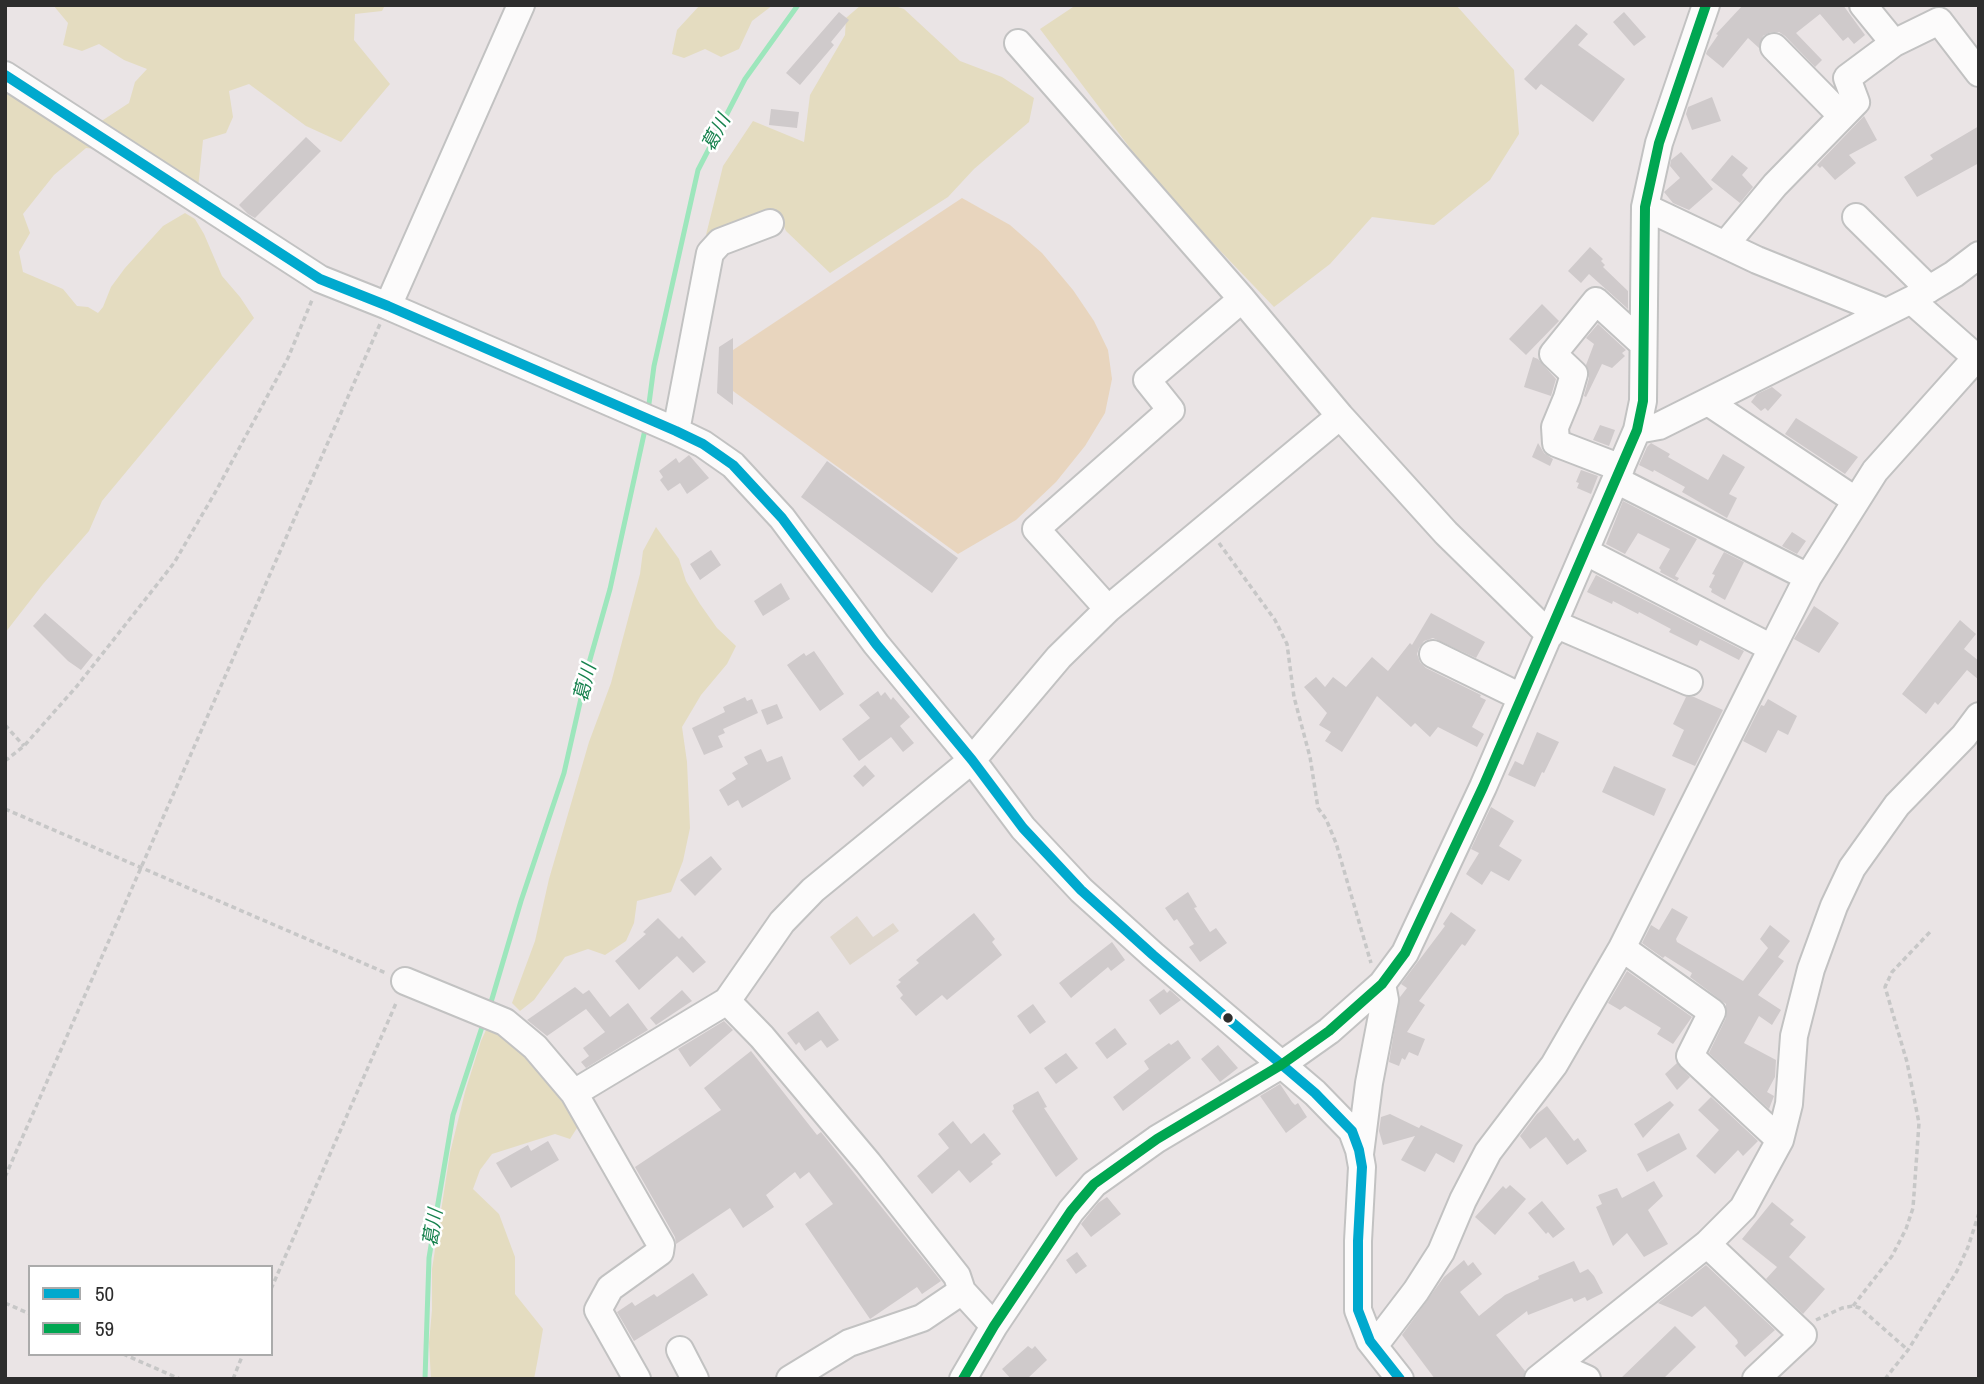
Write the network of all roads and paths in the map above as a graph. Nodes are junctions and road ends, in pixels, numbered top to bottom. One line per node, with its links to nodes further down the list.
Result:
1 (521, 5): 18 (street)
2 (1706, 5): 10 (street)
3 (1863, 5): 5 (street)
4 (1018, 43): 17 (street)
5 (1894, 43): 7 (street); 9 (street)
6 (1774, 47): 9 (street)
7 (1979, 73)
8 (5, 75): 15 (street)
9 (1842, 116): 13 (street)
10 (1645, 207): 13 (street); 20 (street)
11 (1856, 217): 16 (street)
12 (770, 223): 24 (street)
13 (1726, 245): 19 (street)
14 (1979, 255): 16 (street)
15 (320, 279): 18 (street); 39 (path)
16 (1920, 294): 19 (street); 21 (street)
17 (1242, 299): 23 (street); 31 (street)
18 (388, 306): 24 (street); 43 (path)
19 (1886, 312): 22 (street)
20 (1643, 344): 25 (street); 26 (street)
21 (1978, 359): 27 (street)
22 (1708, 402): 25 (street); 27 (street)
23 (1340, 416): 28 (street); 32 (street)
24 (671, 429): 40 (street)
25 (1637, 430): 26 (street)
26 (1619, 474): 29 (street); 30 (street)
27 (1855, 500): 30 (street)
28 (1208, 527): 31 (street); 47 (path)
29 (1586, 552): 32 (street); 33 (street)
30 (1808, 576): 33 (street)
31 (1108, 609): 40 (street)
32 (1552, 629): 35 (street); 36 (street)
33 (1772, 648): 45 (street)
34 (1433, 654): 36 (street)
35 (1689, 682)
36 (1521, 697): 47 (street)
37 (1979, 716): 51 (street)
38 (5, 725): 39 (path)
39 (24, 746): 41 (path)
40 (972, 760): 48 (street); 49 (street)
41 (5, 761)
42 (5, 809): 43 (path)
43 (143, 867): 46 (path); 53 (path)
44 (1930, 932): 59 (path)
45 (1622, 948): 51 (street); 63 (street)
46 (405, 981): 50 (street); 56 (path)
47 (1382, 984): 49 (street); 52 (street)
48 (727, 1001): 50 (street); 57 (street)
49 (1281, 1065): 52 (street); 61 (street)
50 (574, 1093): 71 (street)
51 (1780, 1140): 55 (street)
52 (1360, 1156): 63 (street)
53 (5, 1177)
54 (1979, 1213): 65 (path)
55 (1707, 1244): 62 (street); 68 (street)
56 (273, 1284)
57 (962, 1291): 61 (street); 73 (street)
58 (5, 1303): 60 (path)
59 (1853, 1306): 62 (path); 65 (path)
60 (28, 1313)
61 (994, 1325): 74 (street)
62 (1799, 1330): 77 (street)
63 (1374, 1346): 75 (street)
64 (680, 1350): 72 (street)
65 (1908, 1350): 78 (path)
66 (128, 1356): 69 (path)
67 (242, 1356): 70 (path)
68 (1547, 1372): 76 (street)
69 (180, 1379)
70 (233, 1379)
71 (637, 1379)
72 (695, 1379)
73 (790, 1379)
74 (963, 1379)
75 (1400, 1379)
76 (1587, 1379)
77 (1756, 1379)
78 (1885, 1379)

